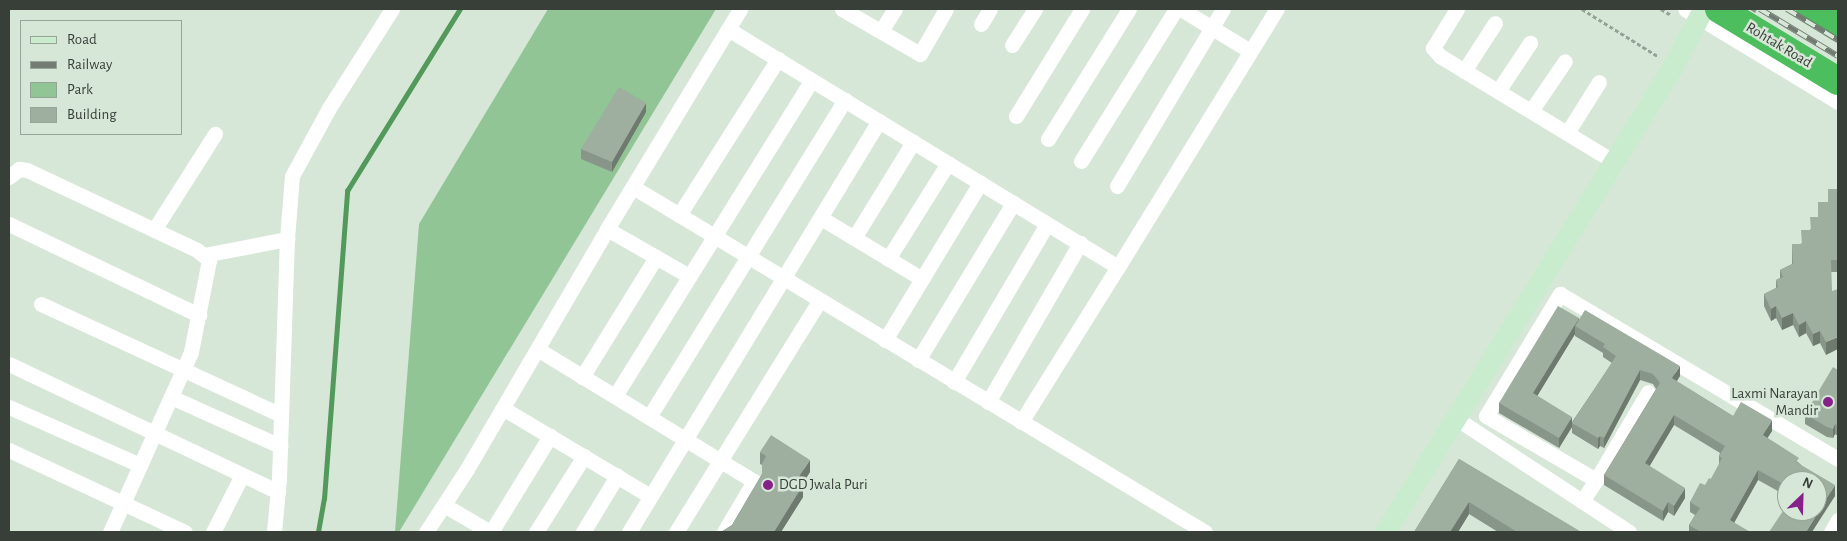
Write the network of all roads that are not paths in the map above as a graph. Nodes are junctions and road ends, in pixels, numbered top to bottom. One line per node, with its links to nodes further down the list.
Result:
1 (392, 9): 58 (street)
2 (740, 9): 21 (street)
3 (895, 9): 22 (street)
4 (946, 9): 22 (street)
5 (990, 9): 18 (street)
6 (1035, 9): 24 (street)
7 (1082, 9): 36 (street)
8 (1129, 9): 40 (street)
9 (1176, 9): 43 (street)
10 (1181, 9): 20 (street)
11 (1223, 9): 20 (street)
12 (1277, 9): 25 (street)
13 (1457, 9): 28 (street)
14 (1810, 9): 19 (highway)
15 (847, 10): 22 (street)
16 (1702, 11): 30 (highway, Rohtak Road); 34 (street); 42 (street)
17 (1495, 23): 28 (street)
18 (981, 24)
19 (1838, 26)
20 (1212, 28): 25 (street); 47 (street)
21 (728, 29): 26 (street); 48 (street)
22 (881, 31)
23 (1530, 43): 32 (street)
24 (1012, 45)
25 (1250, 51): 64 (street)
26 (778, 59): 29 (street); 50 (street)
27 (1564, 61): 35 (street)
28 (1464, 71): 32 (street)
29 (812, 80): 33 (street); 56 (street)
30 (1838, 81)
31 (1599, 82): 38 (street)
32 (1498, 91): 35 (street)
33 (845, 100): 37 (street); 62 (street)
34 (1838, 102)
35 (1531, 111): 38 (street)
36 (1016, 116)
37 (879, 121): 41 (street); 51 (street)
38 (1567, 133): 42 (street)
39 (215, 134): 55 (street)
40 (1048, 139)
41 (913, 142): 44 (street); 57 (street)
42 (1613, 161): 86 (street)
43 (1081, 162)
44 (948, 163): 46 (street); 63 (street)
45 (9, 177): 55 (street)
46 (980, 183): 49 (street); 67 (street)
47 (1117, 186)
48 (633, 187): 50 (street); 54 (street)
49 (1013, 203): 53 (street); 73 (street)
50 (679, 215): 56 (street)
51 (821, 218): 57 (street); 66 (street)
52 (9, 224): 70 (street)
53 (1047, 224): 59 (street); 77 (street)
54 (607, 229): 61 (street); 72 (street)
55 (154, 230): 60 (street)
56 (713, 236): 62 (street); 65 (street)
57 (854, 238): 63 (street)
58 (287, 239): 60 (street); 84 (street)
59 (1080, 244): 64 (street); 81 (street)
60 (204, 255): 70 (street)
61 (656, 257): 65 (street); 76 (street)
62 (748, 257): 66 (street); 85 (street)
63 (888, 259): 67 (street)
64 (1118, 267): 87 (street)
65 (689, 276): 79 (street)
66 (784, 279): 68 (street); 90 (street)
67 (922, 279): 71 (street)
68 (820, 300): 71 (street); 95 (street)
69 (41, 304): 75 (street)
70 (199, 315): 75 (street)
71 (885, 340): 73 (street)
72 (539, 350): 76 (street); 83 (street)
73 (918, 360): 77 (street)
74 (9, 364): 88 (street)
75 (183, 370): 80 (street); 84 (street)
76 (582, 377): 79 (street)
77 (954, 382): 81 (street)
78 (1648, 392): 99 (street)
79 (615, 396): 85 (street)
80 (171, 397): 88 (street); 91 (street)
81 (988, 402): 87 (street)
82 (9, 407): 96 (street)
83 (504, 408): 89 (street); 104 (street)
84 (281, 415): 91 (street)
85 (649, 417): 90 (street)
86 (1457, 419): 102 (street); 118 (street)
87 (1021, 422): 117 (street)
88 (153, 433): 96 (street); 97 (street)
89 (550, 436): 93 (street); 111 (street)
90 (684, 438): 95 (street); 101 (street)
91 (280, 446): 100 (street)
92 (9, 450): 103 (street)
93 (584, 456): 98 (street); 112 (street)
94 (1838, 459): 99 (street)
95 (719, 460): 115 (street); 116 (street)
96 (140, 465): 103 (street)
97 (242, 475): 100 (street); 108 (street)
98 (617, 476): 101 (street); 113 (street)
99 (1596, 480): 102 (street)
100 (278, 492): 109 (street)
101 (650, 496): 114 (street)
102 (1582, 501): 119 (street)
103 (124, 503): 106 (street); 107 (street)
104 (444, 505): 110 (street); 111 (street)
105 (1838, 520): 120 (street)
106 (110, 532)
107 (186, 532)
108 (213, 532)
109 (274, 532)
110 (426, 532)
111 (490, 532)
112 (536, 532)
113 (583, 532)
114 (629, 532)
115 (676, 532)
116 (724, 532)
117 (1205, 532)
118 (1386, 532)
119 (1629, 532)
120 (1831, 532)

